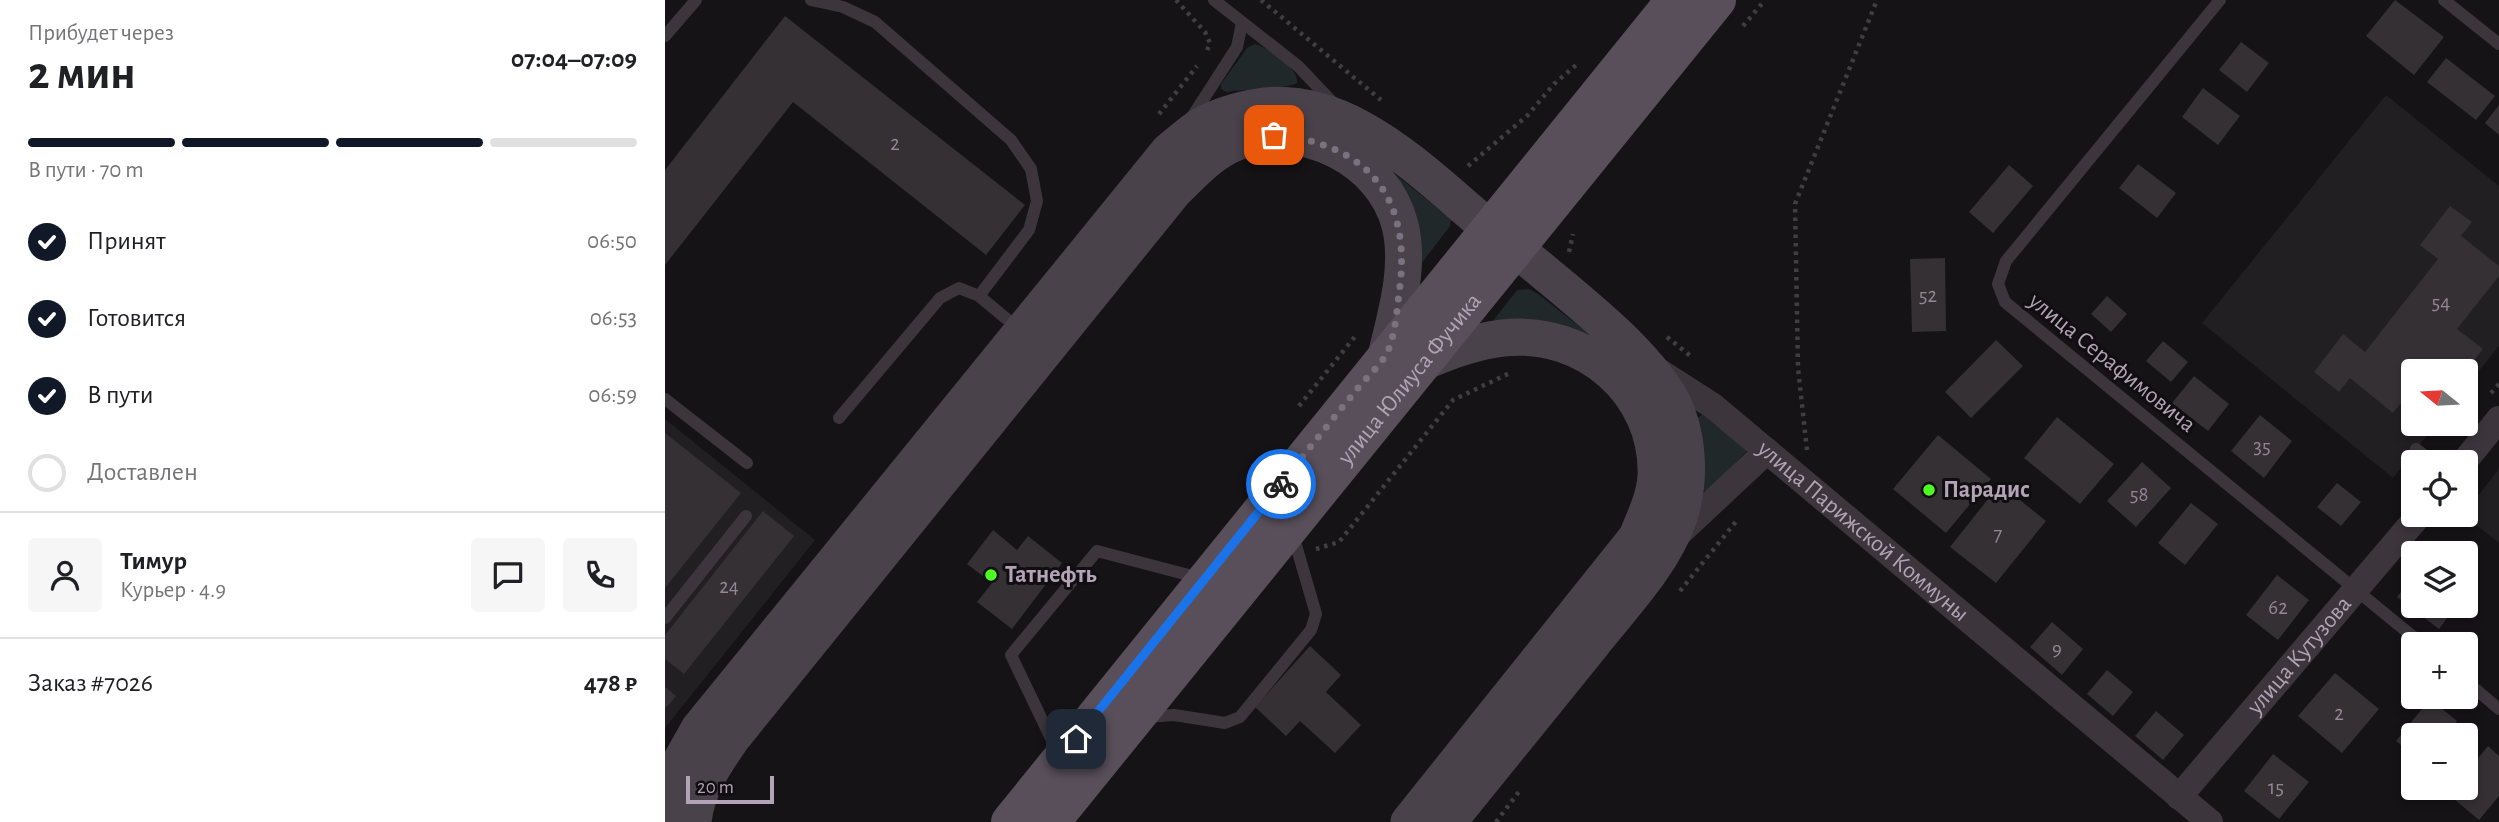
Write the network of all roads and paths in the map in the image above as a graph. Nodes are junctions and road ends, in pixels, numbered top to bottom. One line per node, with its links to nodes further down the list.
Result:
1 (696, 0): 13 (lane)
2 (811, 0): 23 (lane)
3 (1214, 0): 11 (lane, улица Парижской Коммуны)
4 (1261, 0): 16 (path)
5 (1675, 0): 21 (main road, улица Юлиуса Фучика)
6 (1717, 0): 21 (main road, улица Юлиуса Фучика)
7 (1765, 0): 12 (path)
8 (1877, 0): 33 (path)
9 (2220, 0): 42 (lane, улица Серафимовича)
10 (2444, 0): 14 (lane)
11 (1242, 23): 17 (lane, улица Парижской Коммуны); 18 (lane)
12 (1738, 32)
13 (665, 36)
14 (2499, 44)
15 (1585, 58): 19 (path)
16 (1389, 107)
17 (1352, 123): 18 (main road); 21 (main road, улица Парижской Коммуны)
18 (1169, 151): 24 (main road)
19 (1464, 169)
20 (1582, 223): 22 (path)
21 (1501, 237): 25 (main road, улица Юлиуса Фучика); 26 (main road, улица Парижской Коммуны)
22 (1569, 256)
23 (979, 296): 24 (lane); 31 (lane)
24 (1033, 341): 25 (main road); 50 (main road); 51 (main road)
25 (1389, 349): 30 (path); 39 (main road, улица Юлиуса Фучика); 41 (main road, улица Юлиуса Фучика); 54 (main road)
26 (1656, 349): 27 (path); 35 (street, улица Парижской Коммуны); 40 (main road)
27 (1699, 362)
28 (1516, 370): 39 (path)
29 (665, 399): 36 (lane)
30 (1292, 415)
31 (839, 418)
32 (2499, 419): 34 (street)
33 (1796, 442)
34 (2473, 450)
35 (1767, 451): 40 (street); 49 (street, улица Парижской Коммуны)
36 (747, 464)
37 (746, 516): 43 (lane)
38 (2409, 527): 42 (street, улица Кутузова)
39 (1303, 537): 47 (main road, улица Юлиуса Фучика); 47 (lane)
40 (1664, 548): 55 (main road)
41 (1204, 579): 48 (main road, улица Юлиуса Фучика); 48 (lane)
42 (2358, 590): 44 (lane, улица Серафимовича); 49 (street, улица Кутузова)
43 (665, 618)
44 (2408, 632)
45 (2478, 691): 46 (lane)
46 (2499, 709)
47 (1135, 718): 53 (main road, улица Юлиуса Фучика)
48 (1061, 759): 52 (main road, улица Юлиуса Фучика)
49 (2179, 797): 56 (street, улица Парижской Коммуны)
50 (665, 808)
51 (693, 822)
52 (1010, 822)
53 (1051, 822)
54 (1409, 822)
55 (1448, 822)
56 (2210, 822)

